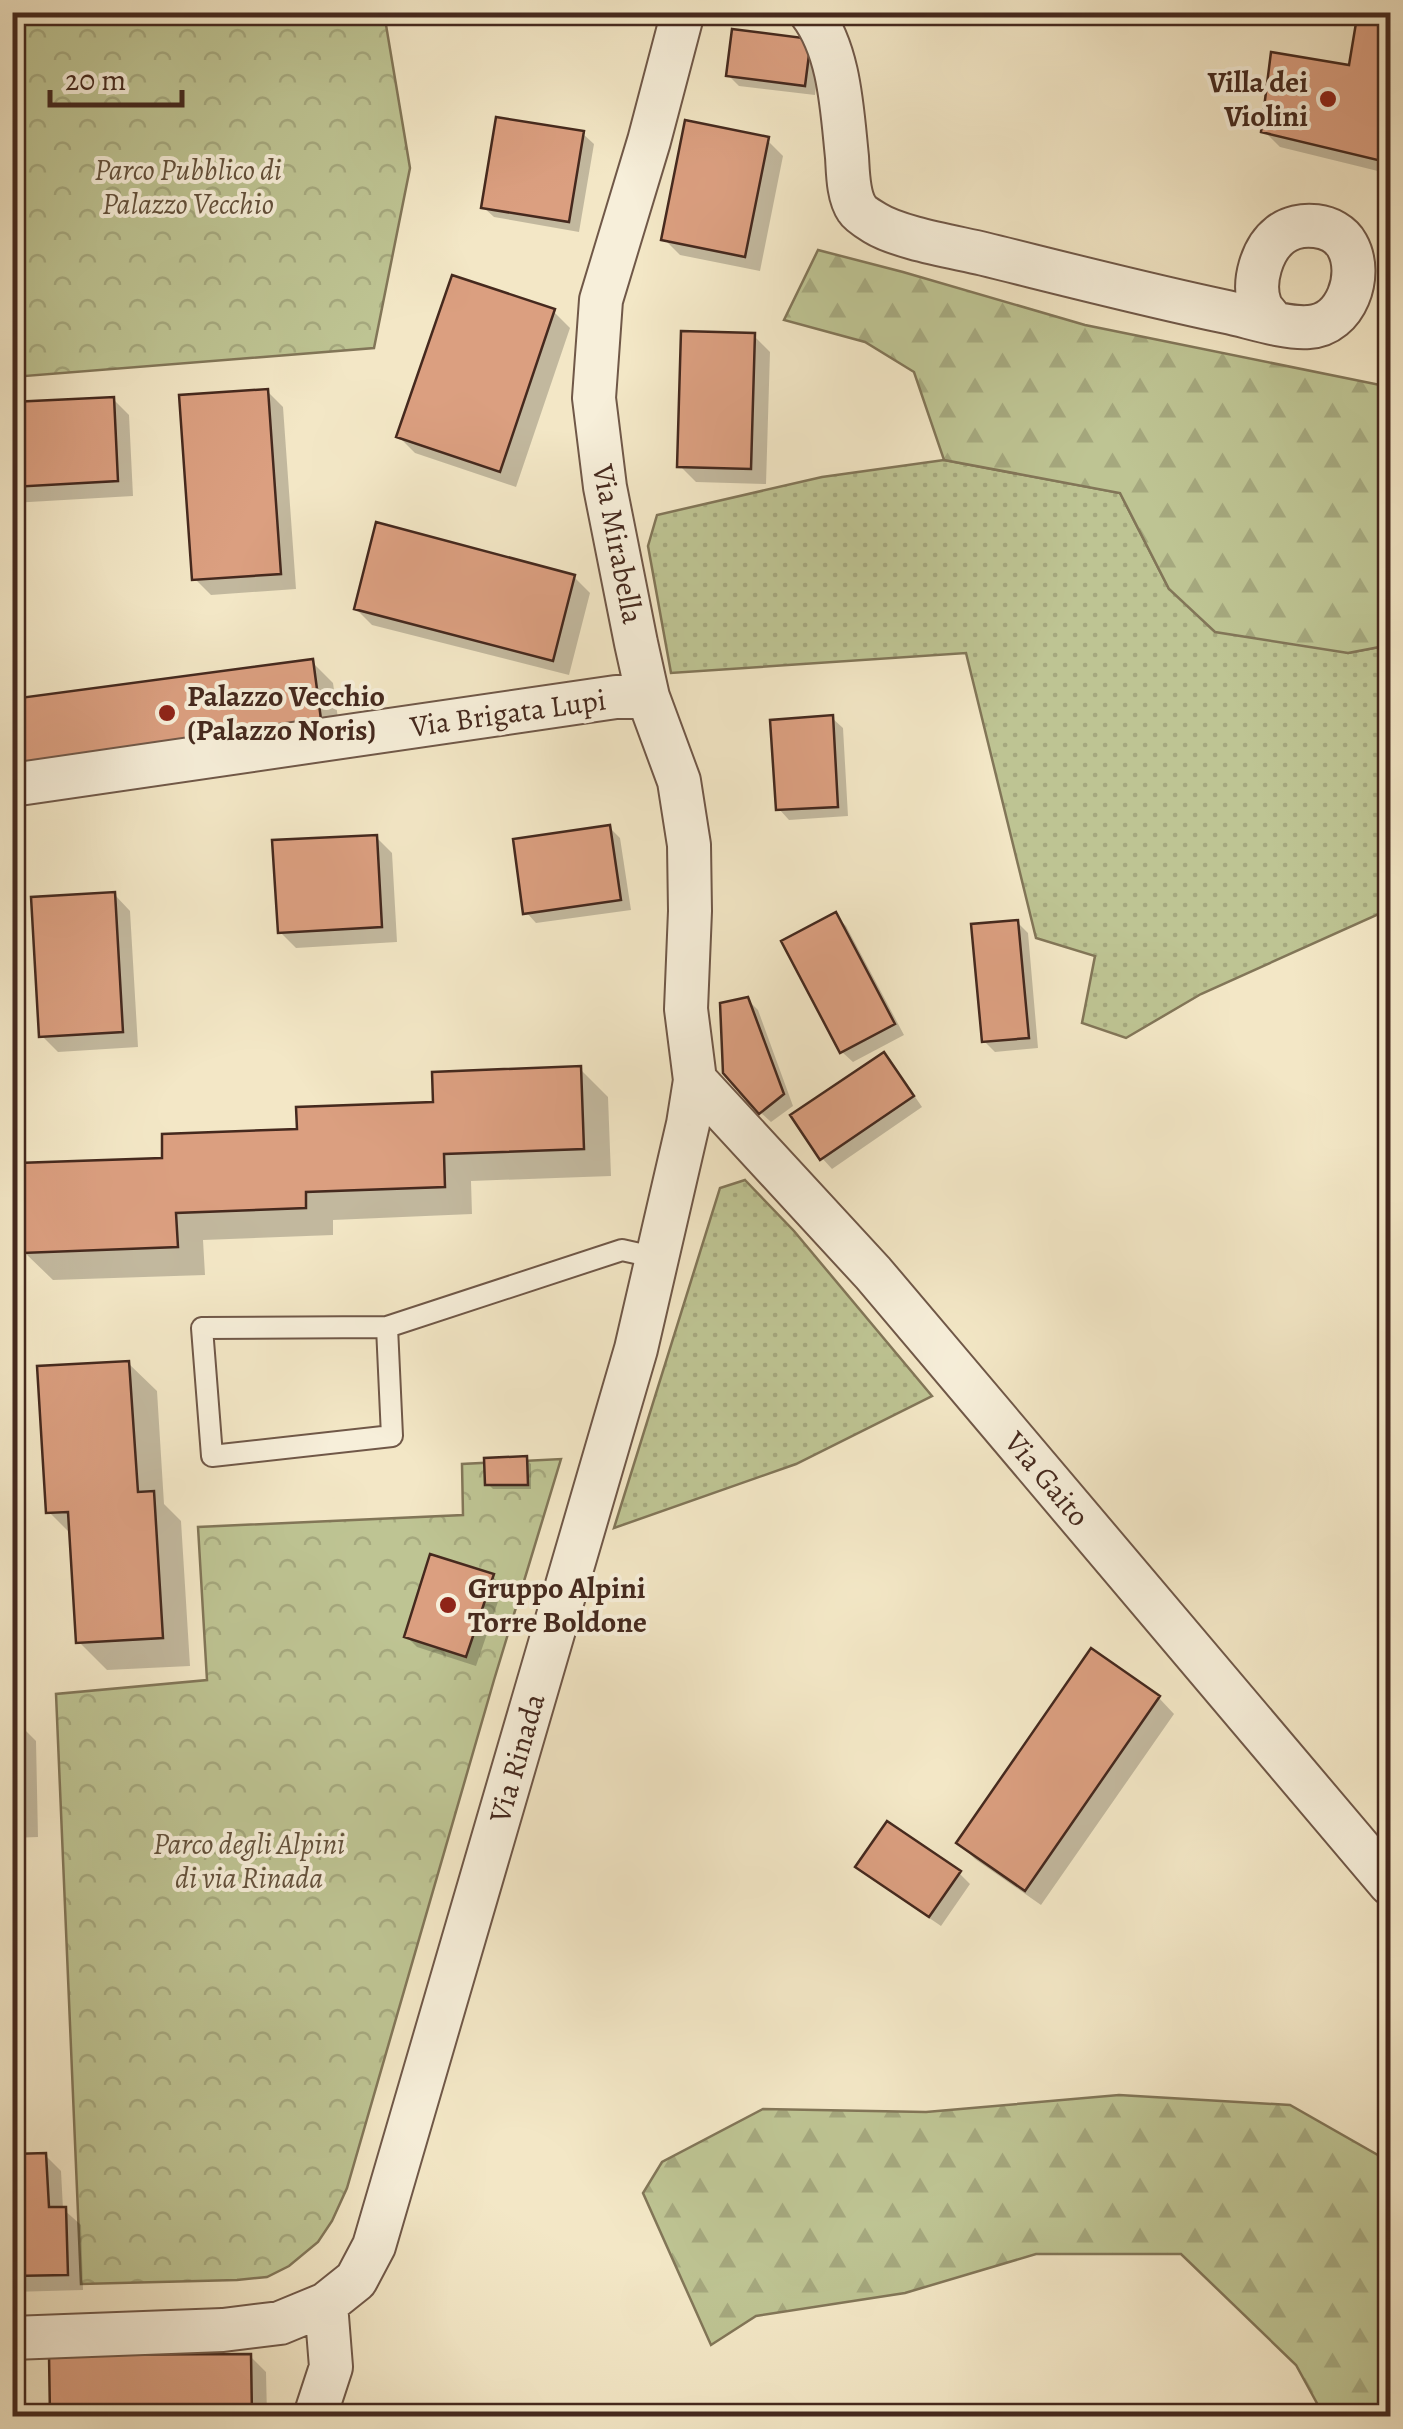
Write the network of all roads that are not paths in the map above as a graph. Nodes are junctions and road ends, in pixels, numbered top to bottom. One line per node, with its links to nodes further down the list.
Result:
1 (683, 12): 4 (street, Via Mirabella)
2 (810, 12): 3 (street)
3 (1273, 322)
4 (648, 696): 5 (street, Via Brigata Lupi); 6 (street, Via Mirabella)
5 (12, 785)
6 (694, 1080): 7 (street, Via Rinada); 9 (street, Via Gaito)
7 (658, 1258): 8 (lane); 10 (street, Via Rinada)
8 (387, 1327): 8 (lane)
9 (1390, 1884)
10 (326, 2304): 11 (street); 12 (street)
11 (12, 2338)
12 (315, 2416)

